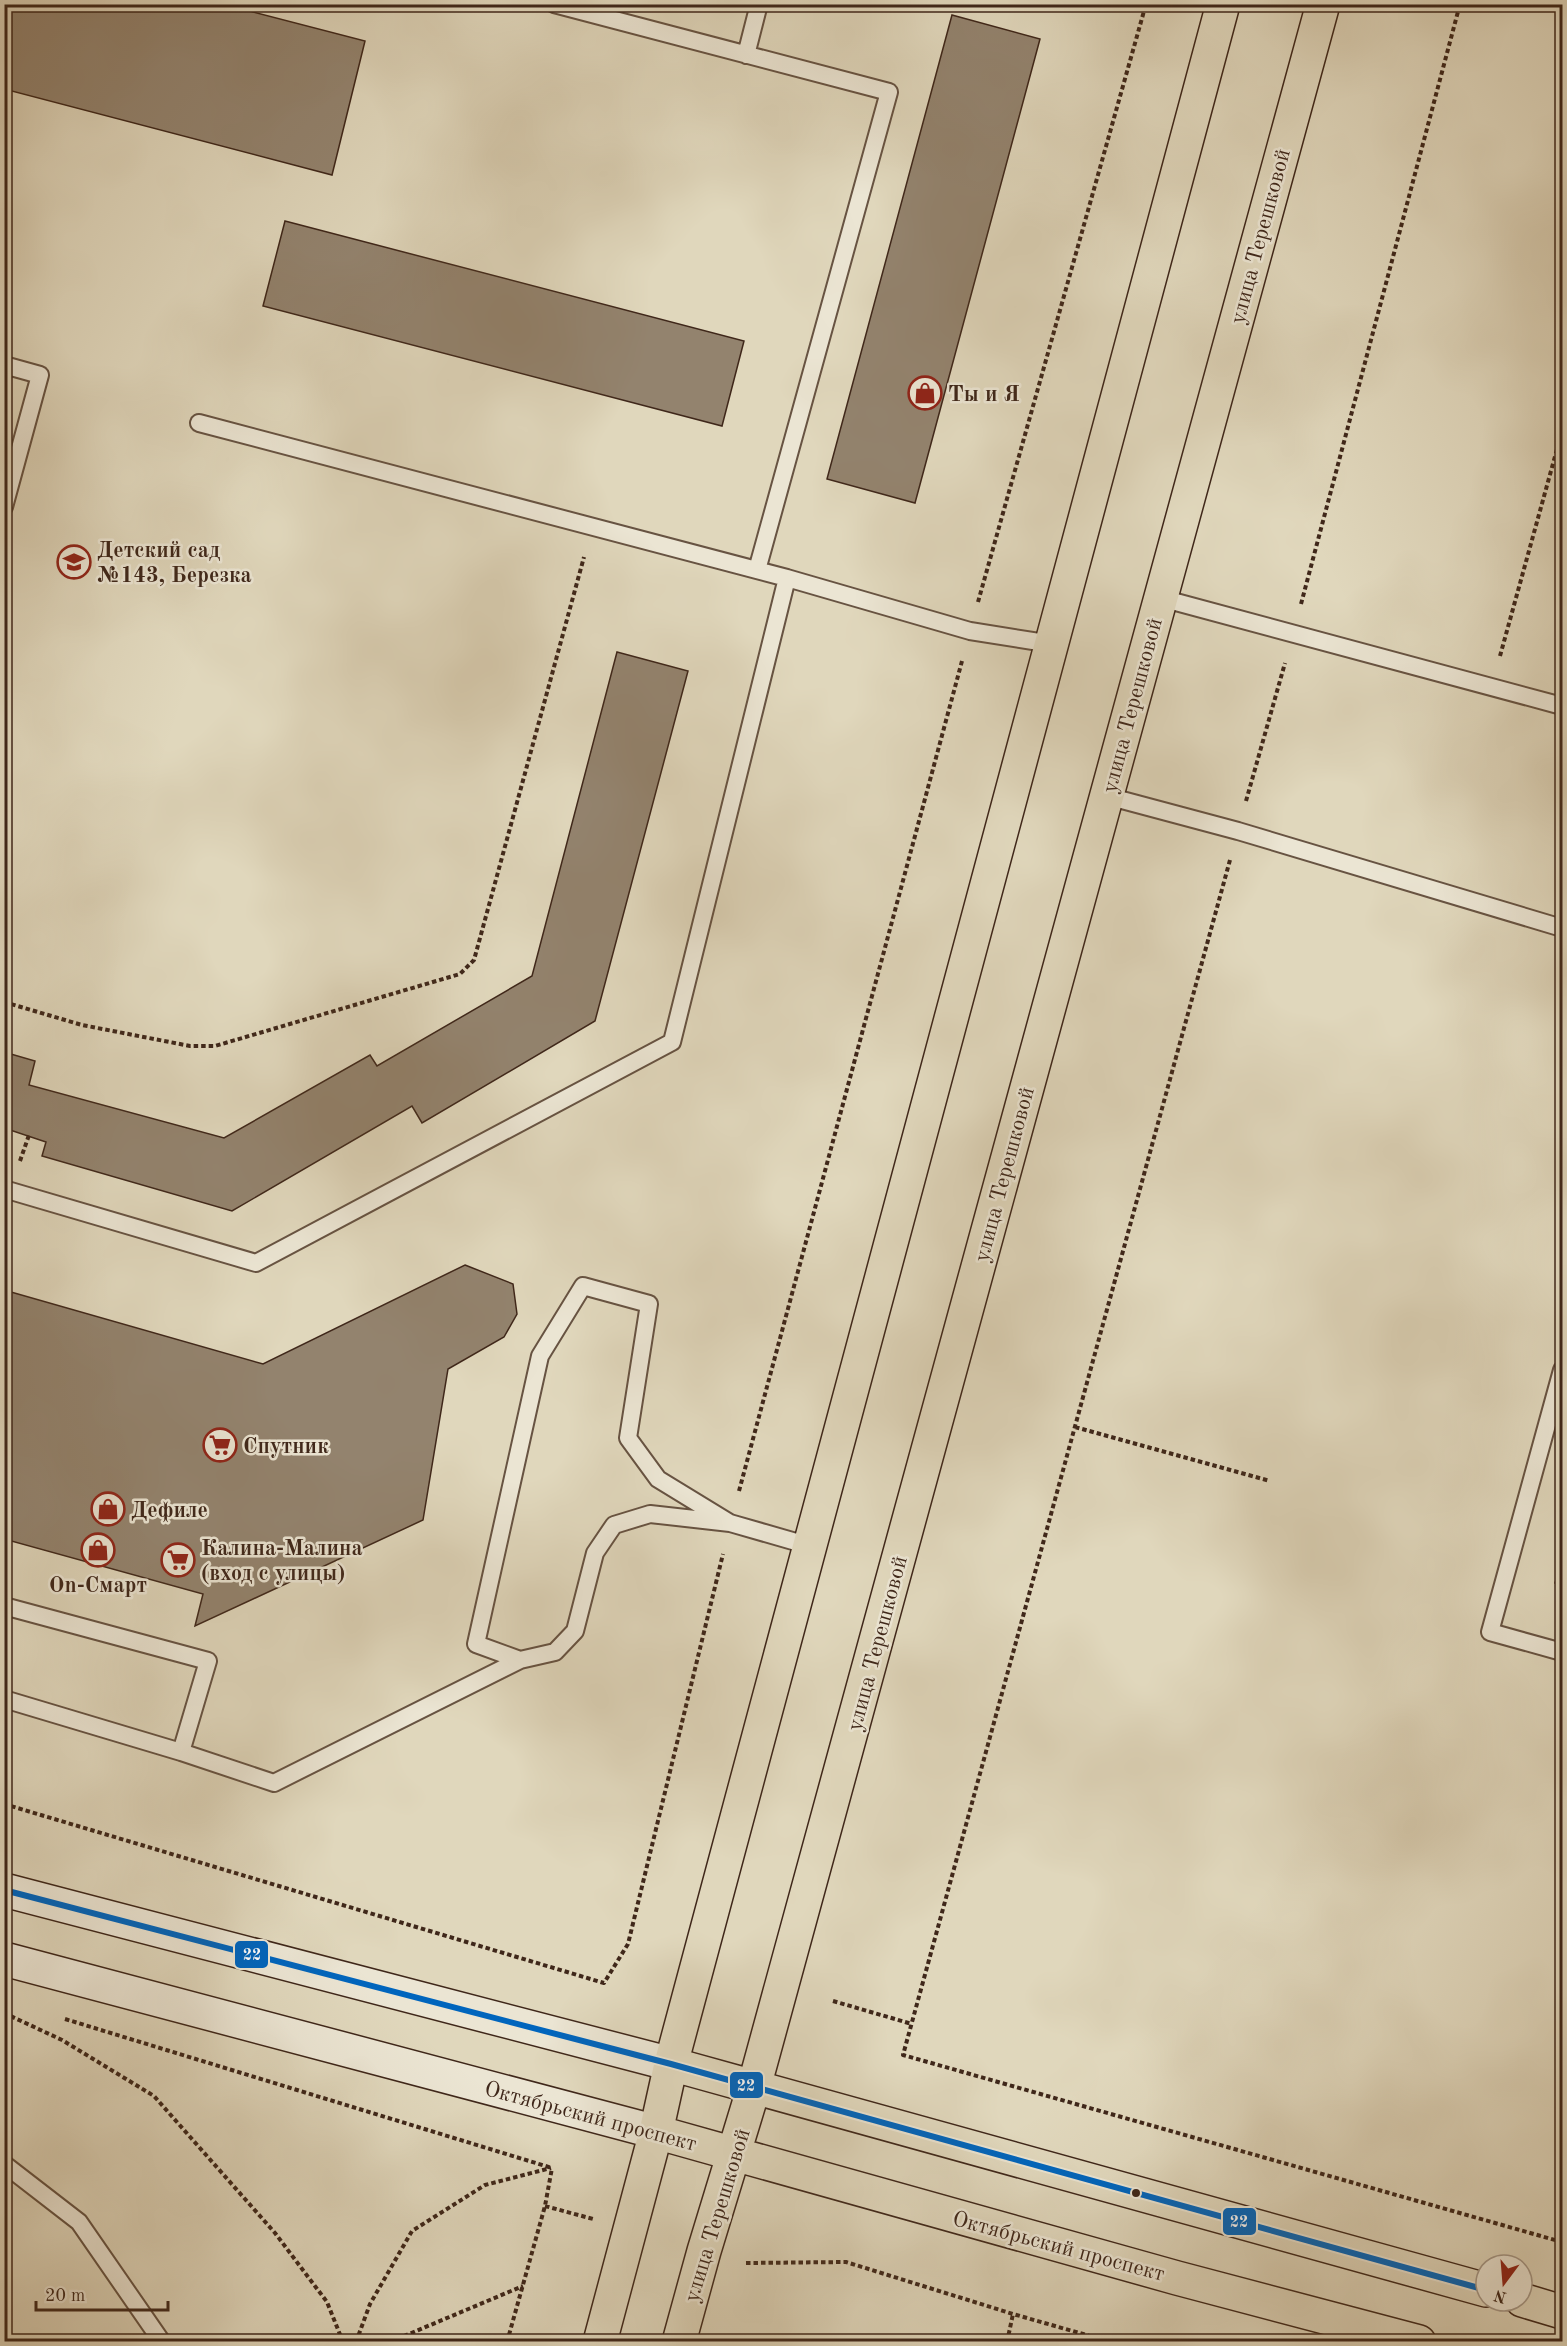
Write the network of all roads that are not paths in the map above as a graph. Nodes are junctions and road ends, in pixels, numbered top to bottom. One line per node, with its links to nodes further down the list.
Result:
1 (554, 4): 5 (lane)
2 (759, 4): 5 (lane)
3 (1223, 4): 12 (main road)
4 (1323, 4): 11 (main road, улица Терешковой)
5 (746, 54): 9 (lane)
6 (4, 365): 8 (lane)
7 (199, 423): 9 (lane)
8 (4, 507)
9 (757, 570): 10 (lane)
10 (787, 578): 12 (lane); 16 (lane)
11 (1161, 598): 13 (lane); 14 (main road, улица Терешковой)
12 (1052, 644): 19 (main road)
13 (1563, 706)
14 (1107, 796): 15 (lane); 28 (main road, улица Терешковой)
15 (1563, 928)
16 (4, 1189)
17 (1563, 1370): 21 (lane)
18 (730, 1523): 19 (lane); 22 (lane); 22 (lane)
19 (810, 1546): 27 (main road)
20 (4, 1606): 24 (lane)
21 (1563, 1652)
22 (520, 1660): 24 (lane)
23 (4, 1700): 24 (lane)
24 (181, 1752)
25 (4, 1890): 27 (main road)
26 (4, 1959): 29 (main road, Октябрьский проспект)
27 (671, 2064): 28 (main road); 29 (main road)
28 (754, 2087): 30 (main road, улица Терешковой); 32 (main road)
29 (656, 2132): 30 (main road, Октябрьский проспект); 36 (main road)
30 (733, 2154): 37 (main road, улица Терешковой); 38 (main road, Октябрьский проспект)
31 (4, 2164): 35 (lane)
32 (1474, 2287)
33 (1534, 2304): 34 (main road)
34 (1563, 2312)
35 (162, 2342)
36 (600, 2342)
37 (679, 2342)
38 (1419, 2342)

